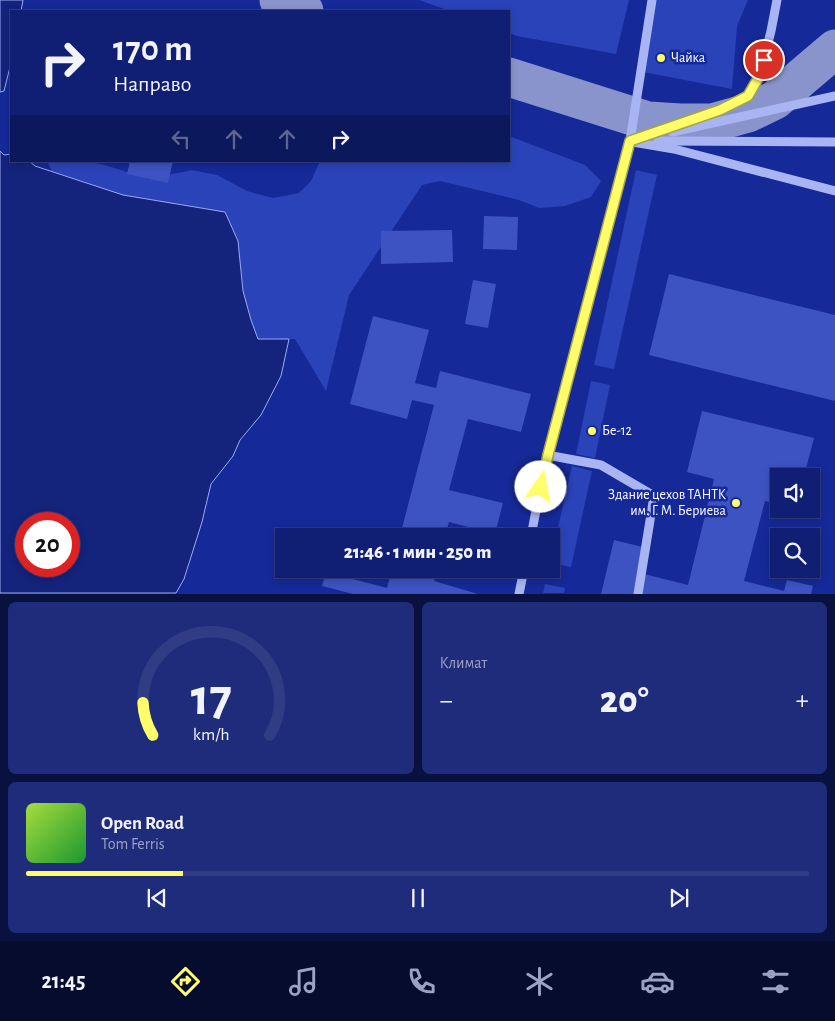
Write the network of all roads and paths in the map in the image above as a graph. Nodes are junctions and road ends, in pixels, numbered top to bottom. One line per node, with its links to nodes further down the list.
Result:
1 (652, 0): 4 (lane)
2 (776, 0): 4 (lane)
3 (835, 96): 4 (lane)
4 (630, 141): 5 (lane); 6 (lane); 7 (lane)
5 (835, 142)
6 (835, 191)
7 (548, 455): 8 (lane); 11 (lane)
8 (533, 528)
9 (522, 578): 10 (lane)
10 (519, 594)
11 (638, 594)

